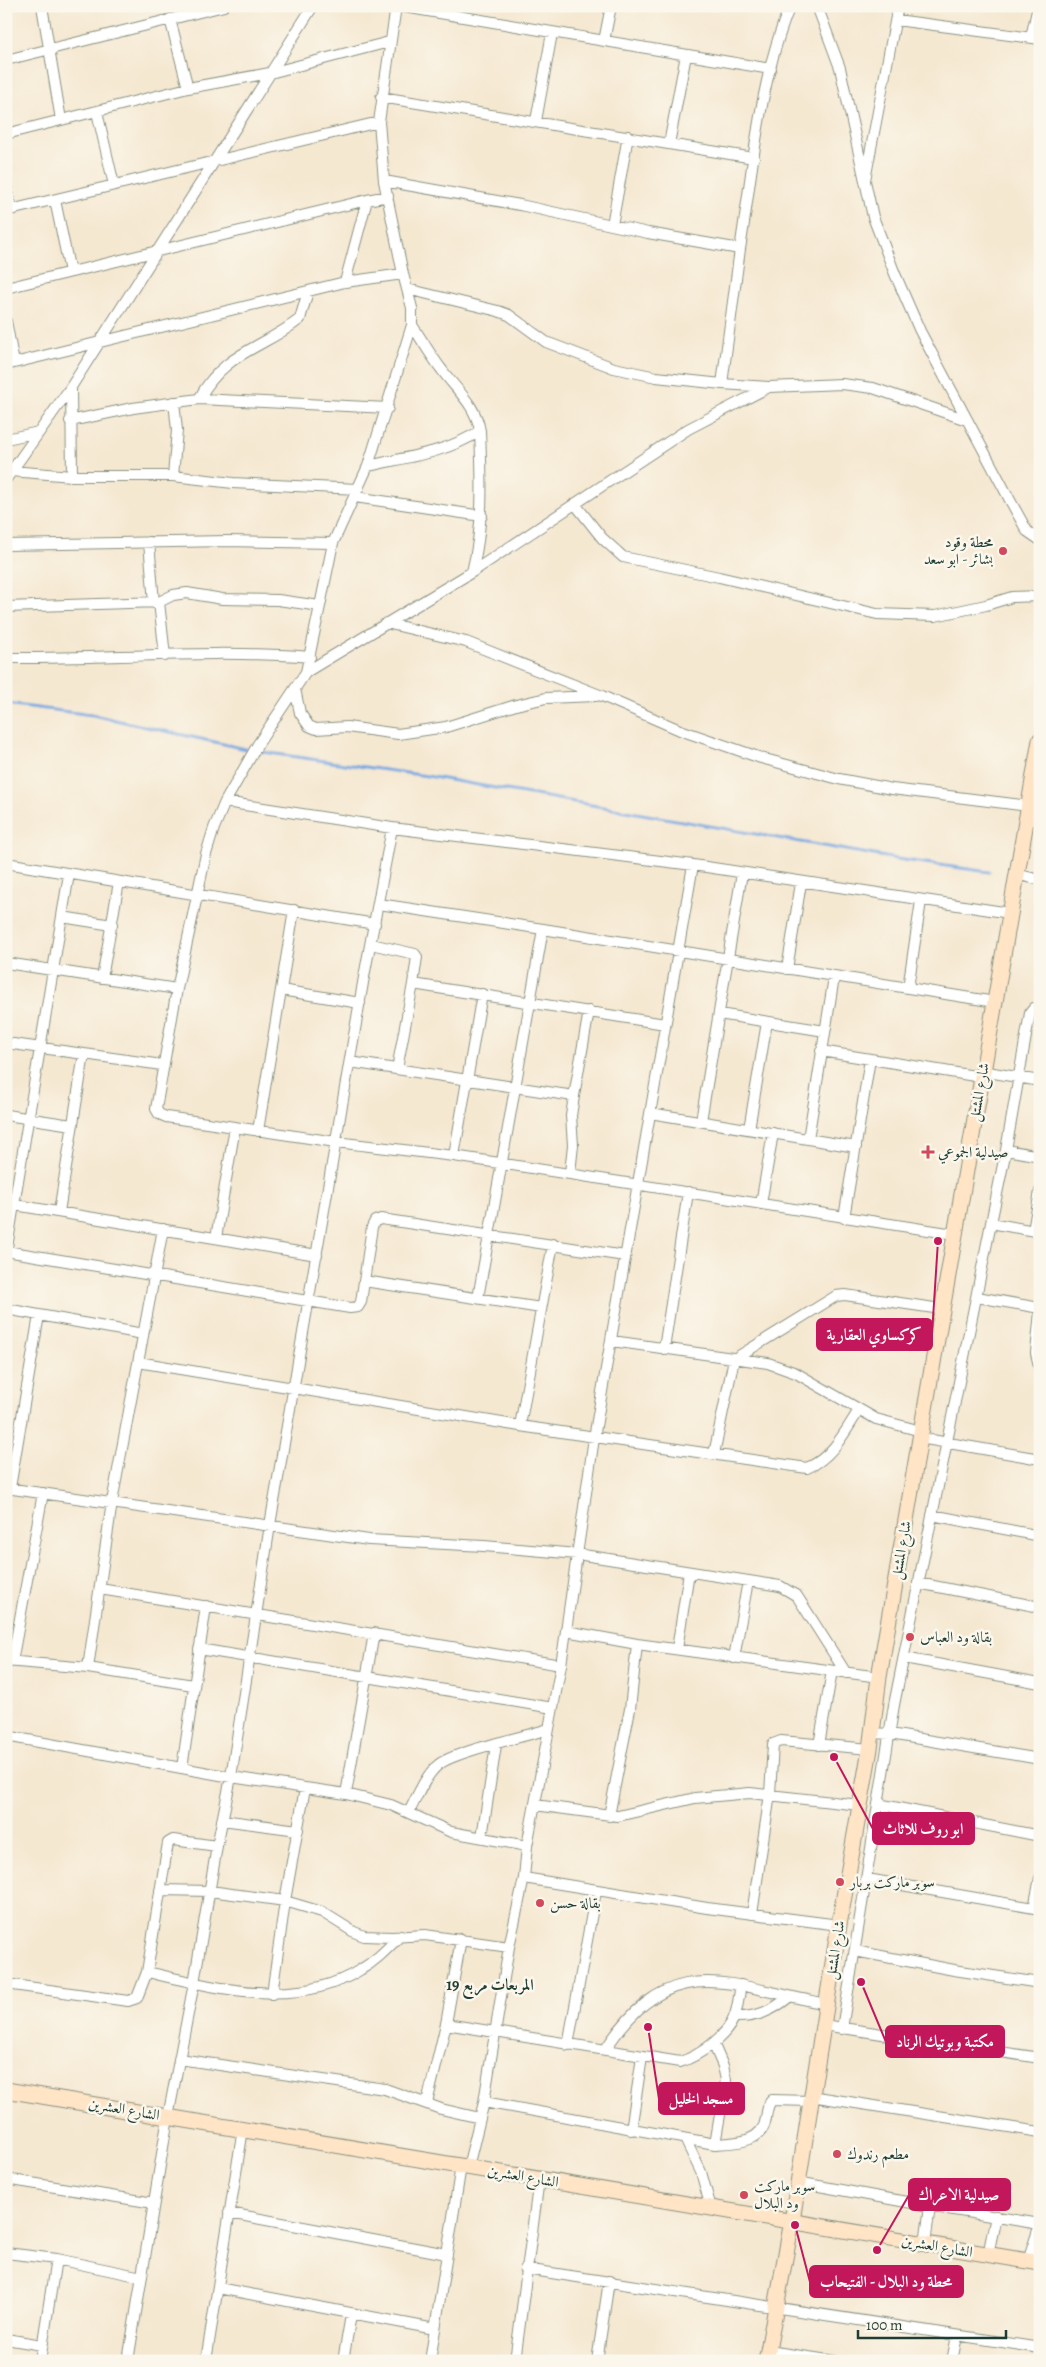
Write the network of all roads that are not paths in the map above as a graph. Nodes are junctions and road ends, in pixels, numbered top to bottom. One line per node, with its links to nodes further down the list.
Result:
1 (42, 6): 16 (street)
2 (224, 6): 10 (street)
3 (313, 6): 20 (street)
4 (397, 6): 12 (street); 14 (street)
5 (611, 6): 15 (street)
6 (790, 6): 19 (street)
7 (818, 6): 34 (street)
8 (898, 6): 11 (street)
9 (1038, 6): 13 (street)
10 (170, 19): 16 (street); 21 (street)
11 (896, 20): 13 (street); 34 (street)
12 (552, 33): 15 (street); 25 (street)
13 (1035, 38)
14 (389, 42): 20 (street); 22 (street)
15 (604, 42): 17 (street)
16 (50, 49): 18 (street); 24 (street)
17 (686, 56): 19 (street); 29 (street)
18 (6, 60)
19 (771, 69): 30 (street)
20 (270, 73): 21 (street); 31 (street)
21 (188, 88): 23 (street)
22 (381, 97): 25 (street); 26 (street)
23 (97, 112): 24 (street); 35 (street)
24 (61, 120): 27 (street)
25 (536, 121): 28 (street)
26 (379, 122): 31 (street); 32 (street)
27 (6, 134)
28 (628, 136): 29 (street); 40 (street)
29 (669, 144): 30 (street)
30 (754, 158): 41 (street)
31 (216, 161): 35 (street); 42 (street)
32 (384, 181): 36 (street); 40 (street)
33 (6, 184): 39 (street)
34 (864, 184): 59 (street)
35 (114, 185): 37 (street)
36 (388, 196): 38 (street); 44 (street)
37 (55, 200): 39 (street); 43 (street)
38 (367, 200): 42 (street); 45 (street)
39 (9, 210)
40 (612, 225): 41 (street)
41 (740, 249): 53 (street)
42 (158, 251): 43 (street); 51 (street)
43 (70, 272): 46 (street)
44 (403, 274): 45 (street); 47 (street)
45 (345, 282): 48 (street)
46 (6, 288)
47 (407, 289): 50 (street); 53 (street)
48 (308, 291): 51 (street); 56 (street)
49 (6, 321): 52 (street)
50 (412, 325): 58 (street); 61 (street)
51 (99, 342): 52 (street); 54 (street)
52 (10, 364)
53 (722, 384): 55 (street)
54 (71, 386): 60 (street); 62 (street)
55 (769, 387): 59 (street); 69 (street)
56 (199, 399): 57 (street); 58 (street)
57 (174, 402): 60 (street); 67 (street)
58 (388, 408): 64 (street)
59 (967, 420): 71 (street)
60 (70, 421): 66 (street)
61 (480, 431): 64 (street); 70 (street)
62 (39, 432): 63 (street); 65 (street)
63 (6, 440)
64 (368, 466): 68 (street)
65 (9, 475): 66 (street)
66 (72, 476): 67 (street)
67 (173, 476): 68 (street)
68 (356, 493): 70 (street); 73 (street)
69 (575, 504): 75 (street); 76 (street)
70 (482, 516): 75 (street)
71 (1040, 540)
72 (149, 542): 73 (street); 74 (street); 77 (street)
73 (333, 543): 78 (street)
74 (6, 545)
75 (472, 572): 80 (street)
76 (1040, 596)
77 (157, 602): 78 (street); 79 (street); 81 (street)
78 (320, 606): 83 (street)
79 (6, 607)
80 (386, 623): 84 (street); 86 (street)
81 (165, 656): 82 (street); 83 (street)
82 (6, 658)
83 (310, 658): 84 (street)
84 (306, 672): 85 (street)
85 (295, 689): 86 (street); 89 (street)
86 (602, 696): 88 (street)
87 (1040, 740): 88 (street, شارع المشتل)
88 (1033, 797): 95 (street, شارع المشتل)
89 (226, 802): 90 (street); 99 (street)
90 (392, 828): 92 (street); 101 (street)
91 (6, 863): 94 (street)
92 (693, 866): 93 (street); 109 (street)
93 (742, 873): 98 (street); 110 (street)
94 (68, 874): 97 (street); 104 (street)
95 (1016, 874): 96 (street); 103 (street, شارع المشتل)
96 (1040, 880)
97 (119, 882): 99 (street); 106 (street)
98 (802, 882): 100 (street); 112 (street)
99 (197, 893): 102 (street); 118 (street)
100 (920, 900): 103 (street); 117 (street)
101 (379, 904): 105 (street); 107 (street)
102 (294, 910): 105 (street); 119 (street)
103 (1010, 912): 123 (street, شارع المشتل)
104 (62, 917): 106 (street); 113 (street)
105 (375, 924): 108 (street)
106 (112, 925): 115 (street)
107 (543, 929): 109 (street); 122 (street)
108 (371, 944): 116 (street); 121 (street)
109 (677, 952): 110 (street); 128 (street)
110 (728, 960): 112 (street); 126 (street)
111 (6, 963): 113 (street)
112 (787, 969): 114 (street)
113 (53, 971): 115 (street); 131 (street)
114 (834, 977): 117 (street); 129 (street)
115 (102, 978): 118 (street)
116 (413, 984): 120 (street); 137 (street)
117 (908, 988): 123 (street)
118 (177, 989): 136 (street)
119 (281, 990): 121 (street); 151 (street)
120 (482, 994): 122 (street); 140 (street)
121 (360, 1002): 135 (street)
122 (530, 1002): 125 (street); 142 (street)
123 (995, 1002): 138 (street, شارع المشتل)
124 (1040, 1009): 139 (street)
125 (589, 1011): 128 (street); 143 (street)
126 (719, 1014): 127 (street); 147 (street)
127 (767, 1022): 129 (street); 150 (street)
128 (665, 1024): 144 (street)
129 (825, 1032): 132 (street)
130 (6, 1043): 131 (street)
131 (41, 1049): 133 (street); 146 (street)
132 (821, 1051): 134 (street); 153 (street)
133 (84, 1054): 136 (street); 148 (street)
134 (870, 1059): 138 (street); 155 (street)
135 (350, 1062): 137 (street); 154 (street)
136 (162, 1065): 149 (street)
137 (397, 1069): 140 (street)
138 (982, 1074): 139 (street); 172 (street, شارع المشتل)
139 (1019, 1078): 141 (street); 156 (street)
140 (468, 1079): 142 (street); 157 (street)
141 (1040, 1081)
142 (515, 1086): 143 (street); 159 (street)
143 (574, 1096): 160 (street)
144 (650, 1112): 147 (street); 161 (street)
145 (6, 1115): 146 (street)
146 (30, 1118): 148 (street); 165 (street)
147 (701, 1120): 150 (street)
148 (72, 1125): 166 (street)
149 (235, 1127): 151 (street); 173 (street)
150 (749, 1130): 152 (street)
151 (258, 1131): 154 (street)
152 (773, 1133): 153 (street); 164 (street)
153 (808, 1139): 155 (street)
154 (336, 1142): 157 (street); 176 (street)
155 (856, 1147): 167 (street)
156 (1006, 1150): 158 (street); 168 (street)
157 (454, 1156): 159 (street)
158 (1040, 1156)
159 (501, 1163): 160 (street); 171 (street)
160 (570, 1174): 161 (street)
161 (637, 1184): 163 (street); 177 (street)
162 (1040, 1191): 170 (street)
163 (688, 1192): 164 (street); 190 (street)
164 (762, 1204): 167 (street)
165 (15, 1205): 166 (street); 175 (street)
166 (59, 1212): 169 (street)
167 (844, 1218): 172 (street)
168 (991, 1223): 170 (street); 180 (street)
169 (162, 1229): 173 (street); 178 (street)
170 (1036, 1231)
171 (489, 1234): 174 (street); 179 (street); 181 (street)
172 (954, 1234): 184 (street, شارع المشتل)
173 (216, 1238): 176 (street)
174 (553, 1244): 177 (street); 183 (street)
175 (6, 1252): 178 (street)
176 (317, 1254): 182 (street)
177 (625, 1256): 189 (street)
178 (154, 1274): 182 (street); 188 (street)
179 (364, 1281): 181 (street); 182 (street)
180 (977, 1297): 186 (street); 199 (street)
181 (478, 1298): 183 (street)
182 (308, 1302): 194 (street)
183 (541, 1308): 196 (street)
184 (941, 1308): 191 (street); 197 (street, شارع المشتل)
185 (6, 1309): 187 (street)
186 (1040, 1310): 193 (street)
187 (39, 1315): 188 (street); 202 (street)
188 (143, 1334): 192 (street)
189 (612, 1341): 190 (street); 198 (street)
190 (664, 1349): 191 (street)
191 (734, 1358): 195 (street); 200 (street)
192 (138, 1362): 194 (street); 204 (street)
193 (1040, 1370)
194 (294, 1388): 196 (street); 206 (street)
195 (859, 1410): 197 (street); 200 (street)
196 (520, 1426): 198 (street)
197 (920, 1434): 199 (street); 230 (street, شارع المشتل)
198 (594, 1438): 200 (street); 208 (street)
199 (948, 1442): 201 (street); 205 (street)
200 (714, 1454)
201 (1040, 1459)
202 (8, 1488): 203 (street)
203 (43, 1493): 204 (street); 224 (street)
204 (112, 1502): 206 (street); 212 (street)
205 (932, 1515): 207 (street); 211 (street)
206 (270, 1525): 208 (street); 215 (street)
207 (1040, 1536)
208 (577, 1554): 209 (street); 216 (street)
209 (689, 1572): 210 (street); 220 (street)
210 (748, 1581): 222 (street); 228 (street)
211 (918, 1583): 214 (street); 223 (street)
212 (100, 1589): 213 (street); 226 (street)
213 (206, 1606): 215 (street); 219 (street)
214 (1040, 1607)
215 (256, 1614): 217 (street); 221 (street)
216 (566, 1631): 218 (street); 225 (street)
217 (374, 1633): 225 (street); 229 (street)
218 (638, 1644): 220 (street); 251 (street)
219 (200, 1649): 221 (street); 232 (street)
220 (677, 1649): 222 (street)
221 (249, 1657): 229 (street); 243 (street)
222 (734, 1658): 227 (street)
223 (904, 1658): 231 (street); 236 (street)
224 (9, 1661): 226 (street)
225 (561, 1665): 233 (street)
226 (88, 1668): 232 (street)
227 (832, 1672): 228 (street); 239 (street)
228 (846, 1673): 230 (street)
229 (367, 1676): 233 (street); 245 (street)
230 (879, 1678): 235 (street, شارع المشتل)
231 (1040, 1683)
232 (194, 1685): 242 (street)
233 (553, 1708): 234 (street)
234 (549, 1729): 238 (street); 248 (street)
235 (872, 1733): 236 (street); 240 (street, شارع المشتل)
236 (890, 1734): 241 (street); 247 (street)
237 (6, 1736): 242 (street)
238 (496, 1744): 250 (street); 255 (street)
239 (819, 1745): 240 (street); 246 (street)
240 (870, 1749): 249 (street, شارع المشتل)
241 (1040, 1759)
242 (182, 1768): 243 (street)
243 (231, 1777): 244 (street); 252 (street)
244 (305, 1788): 245 (street); 253 (street)
245 (346, 1794): 250 (street)
246 (770, 1794): 249 (street); 251 (street); 266 (street)
247 (878, 1804): 254 (street); 260 (street)
248 (534, 1805): 251 (street); 257 (street)
249 (860, 1805): 267 (street, شارع المشتل)
250 (409, 1812): 255 (street)
251 (609, 1816)
252 (222, 1820): 253 (street); 256 (street)
253 (298, 1830): 264 (street)
254 (1040, 1836)
255 (482, 1838): 257 (street)
256 (217, 1846): 261 (street); 262 (street)
257 (527, 1846): 258 (street)
258 (524, 1878): 263 (street); 270 (street)
259 (1040, 1878): 265 (street)
260 (867, 1879): 265 (street); 271 (street)
261 (160, 1890): 262 (street); 272 (street)
262 (210, 1891): 264 (street); 273 (street)
263 (596, 1891): 266 (street); 286 (street)
264 (285, 1901): 268 (street); 277 (street)
265 (1037, 1909)
266 (752, 1914): 267 (street)
267 (839, 1925): 279 (street, شارع المشتل)
268 (401, 1936): 269 (street); 277 (street)
269 (461, 1939): 270 (street); 281 (street)
270 (509, 1947): 284 (street)
271 (855, 1951): 275 (street); 283 (street)
272 (147, 1972): 273 (street); 274 (street)
273 (194, 1983): 277 (street); 290 (street)
274 (6, 1984)
275 (1040, 1984)
276 (741, 1985): 278 (street); 280 (street); 287 (street)
277 (272, 1994)
278 (789, 1997): 279 (street); 280 (street)
279 (827, 2004): 282 (street, شارع المشتل)
280 (734, 2018): 285 (street)
281 (446, 2024): 284 (street); 294 (street)
282 (823, 2025): 283 (street); 292 (street, شارع المشتل)
283 (842, 2029): 289 (street)
284 (496, 2032): 286 (street); 293 (street)
285 (713, 2043): 288 (street); 301 (street)
286 (568, 2045): 287 (street)
287 (606, 2050): 288 (street)
288 (642, 2057): 298 (street)
289 (1040, 2058)
290 (180, 2059): 294 (street); 295 (street)
291 (6, 2090): 295 (street, الشارع العشرين)
292 (811, 2099): 299 (street); 301 (street); 305 (street, شارع المشتل)
293 (484, 2102): 296 (street); 298 (street)
294 (427, 2103): 296 (street)
295 (168, 2117): 297 (street, الشارع العشرين); 306 (street)
296 (480, 2118): 302 (street)
297 (243, 2129): 302 (street, الشارع العشرين); 309 (street)
298 (631, 2130): 300 (street)
299 (1040, 2132)
300 (684, 2139): 301 (street); 308 (street)
301 (715, 2144)
302 (465, 2166): 304 (street, الشارع العشرين); 315 (street)
303 (6, 2179): 306 (street)
304 (539, 2179): 308 (street, الشارع العشرين); 319 (street)
305 (797, 2182): 307 (street); 311 (street, شارع المشتل)
306 (154, 2203): 320 (street)
307 (930, 2206): 310 (street); 313 (street)
308 (711, 2208): 311 (street, الشارع العشرين)
309 (229, 2213): 315 (street); 322 (street)
310 (996, 2216): 312 (street); 316 (street)
311 (792, 2222): 313 (street, الشارع العشرين); 323 (street, شارع المشتل)
312 (1040, 2224): 318 (street)
313 (925, 2244): 316 (street, الشارع العشرين)
314 (6, 2252): 317 (street)
315 (447, 2254): 325 (street)
316 (988, 2255): 318 (street, الشارع العشرين)
317 (56, 2259): 320 (street); 328 (street)
318 (1034, 2262)
319 (525, 2269): 321 (street); 336 (street)
320 (142, 2277): 332 (street)
321 (609, 2281): 323 (street); 337 (street)
322 (218, 2288): 324 (street); 333 (street)
323 (776, 2307): 326 (street); 330 (street, شارع المشتل)
324 (351, 2315): 325 (street); 334 (street)
325 (435, 2329): 335 (street)
326 (957, 2336): 329 (street); 339 (street)
327 (6, 2339): 328 (street)
328 (42, 2345): 331 (street)
329 (1040, 2348)
330 (767, 2356): 338 (street)
331 (40, 2361)
332 (128, 2361)
333 (206, 2361)
334 (343, 2361)
335 (430, 2361)
336 (515, 2361)
337 (597, 2361)
338 (835, 2361)
339 (952, 2361)

